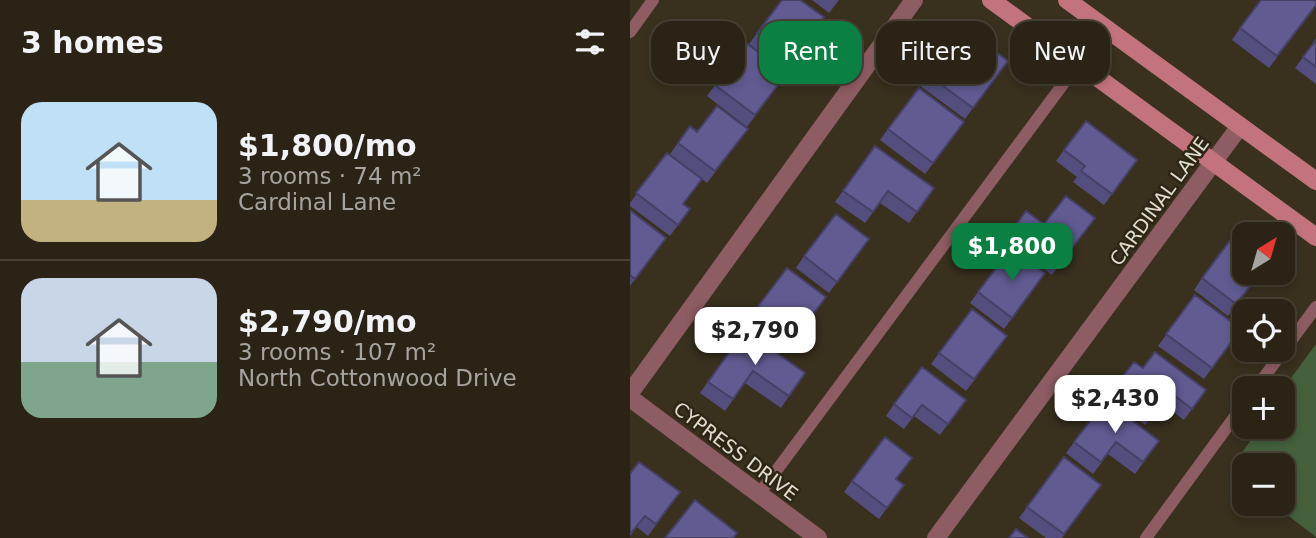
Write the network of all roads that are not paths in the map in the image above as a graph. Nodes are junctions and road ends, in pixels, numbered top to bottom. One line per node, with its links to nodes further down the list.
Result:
1 (653, 0): 6 (lane)
2 (914, 0): 15 (street)
3 (991, 0): 5 (main road)
4 (1067, 0): 9 (main road)
5 (1020, 21)
6 (630, 32)
7 (1063, 84): 17 (lane)
8 (1105, 84): 10 (main road)
9 (1240, 126): 10 (street, CARDINAL LANE); 11 (main road)
10 (1214, 163): 12 (main road); 19 (street, CARDINAL LANE)
11 (1316, 181)
12 (1316, 237)
13 (1316, 307): 14 (lane)
14 (1265, 376)
15 (630, 396): 17 (street, CYPRESS DRIVE)
16 (1232, 420): 20 (lane)
17 (759, 494): 18 (street, CYPRESS DRIVE)
18 (818, 538)
19 (936, 538)
20 (1146, 538)

